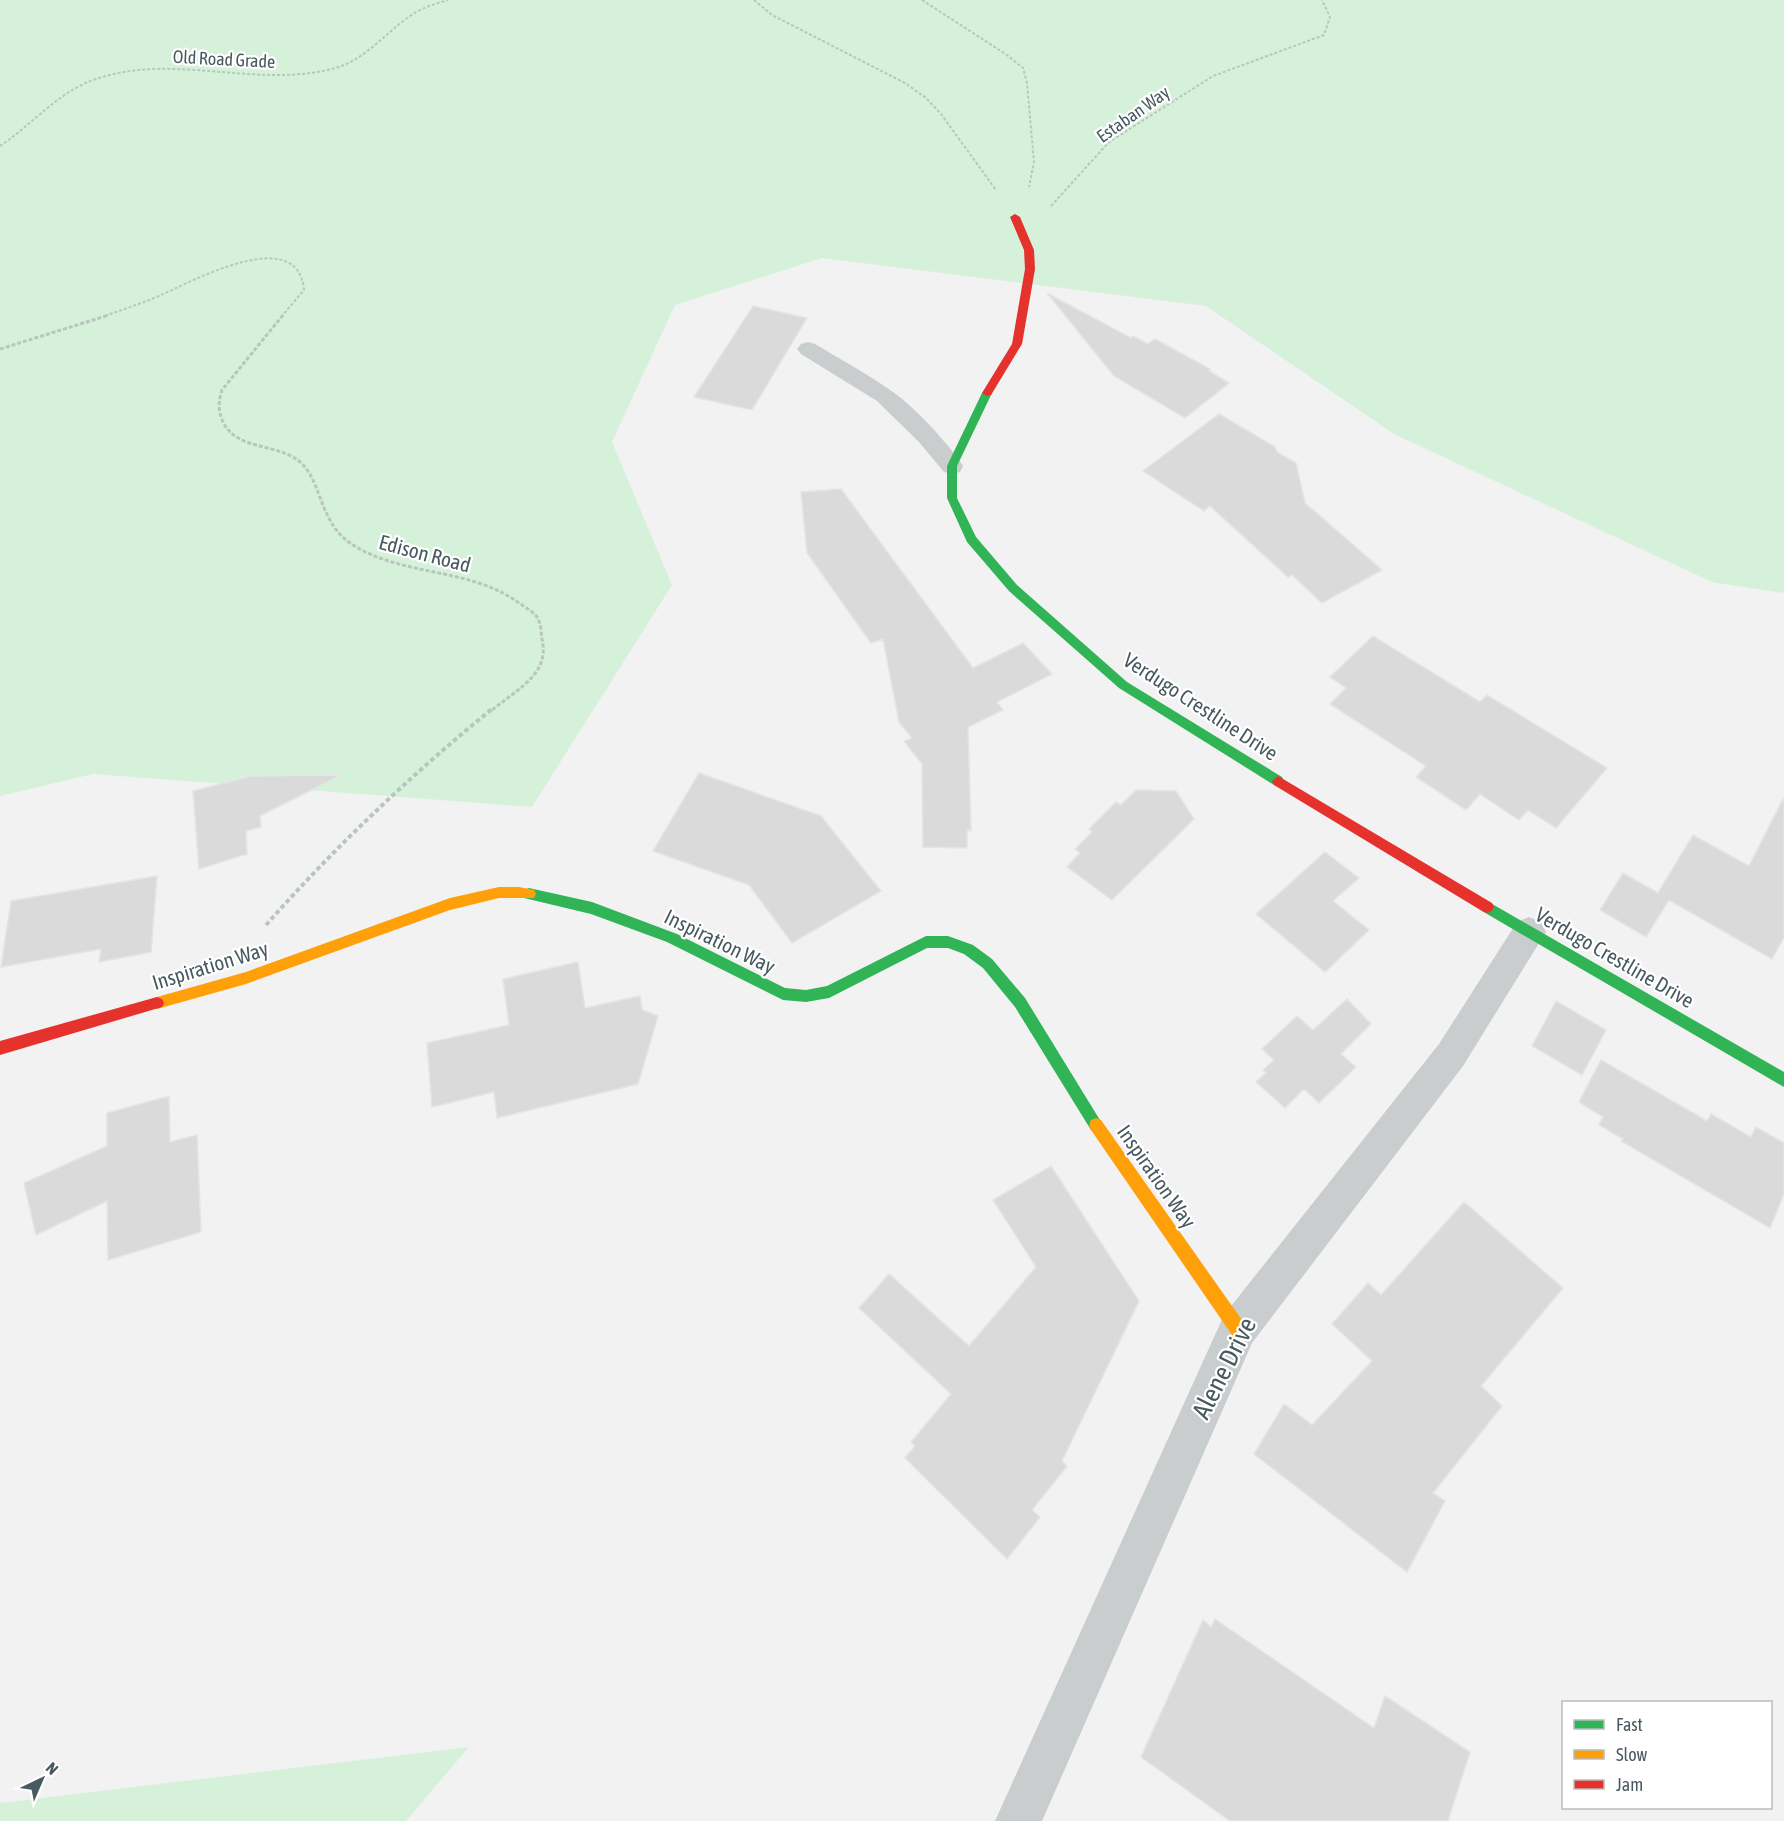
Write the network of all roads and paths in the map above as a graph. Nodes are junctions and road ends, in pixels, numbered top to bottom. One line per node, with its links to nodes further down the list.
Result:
1 (448, 0): 5 (path, Old Road Grade)
2 (754, 0): 7 (path)
3 (922, 0): 6 (path)
4 (1322, 0): 6 (path, Estaban Way)
5 (0, 146)
6 (1037, 211): 7 (path, Estaban Way)
7 (1015, 217): 10 (street, Verdugo Crestline Drive)
8 (0, 349): 11 (path, Edison Road)
9 (808, 349): 10 (lane)
10 (952, 466): 12 (street, Verdugo Crestline Drive)
11 (296, 891)
12 (1529, 932): 14 (street, Verdugo Crestline Drive); 15 (street, Alene Drive)
13 (0, 1048): 15 (street, Inspiration Way)
14 (1784, 1080)
15 (1238, 1329): 16 (street, Alene Drive)
16 (1018, 1821)

